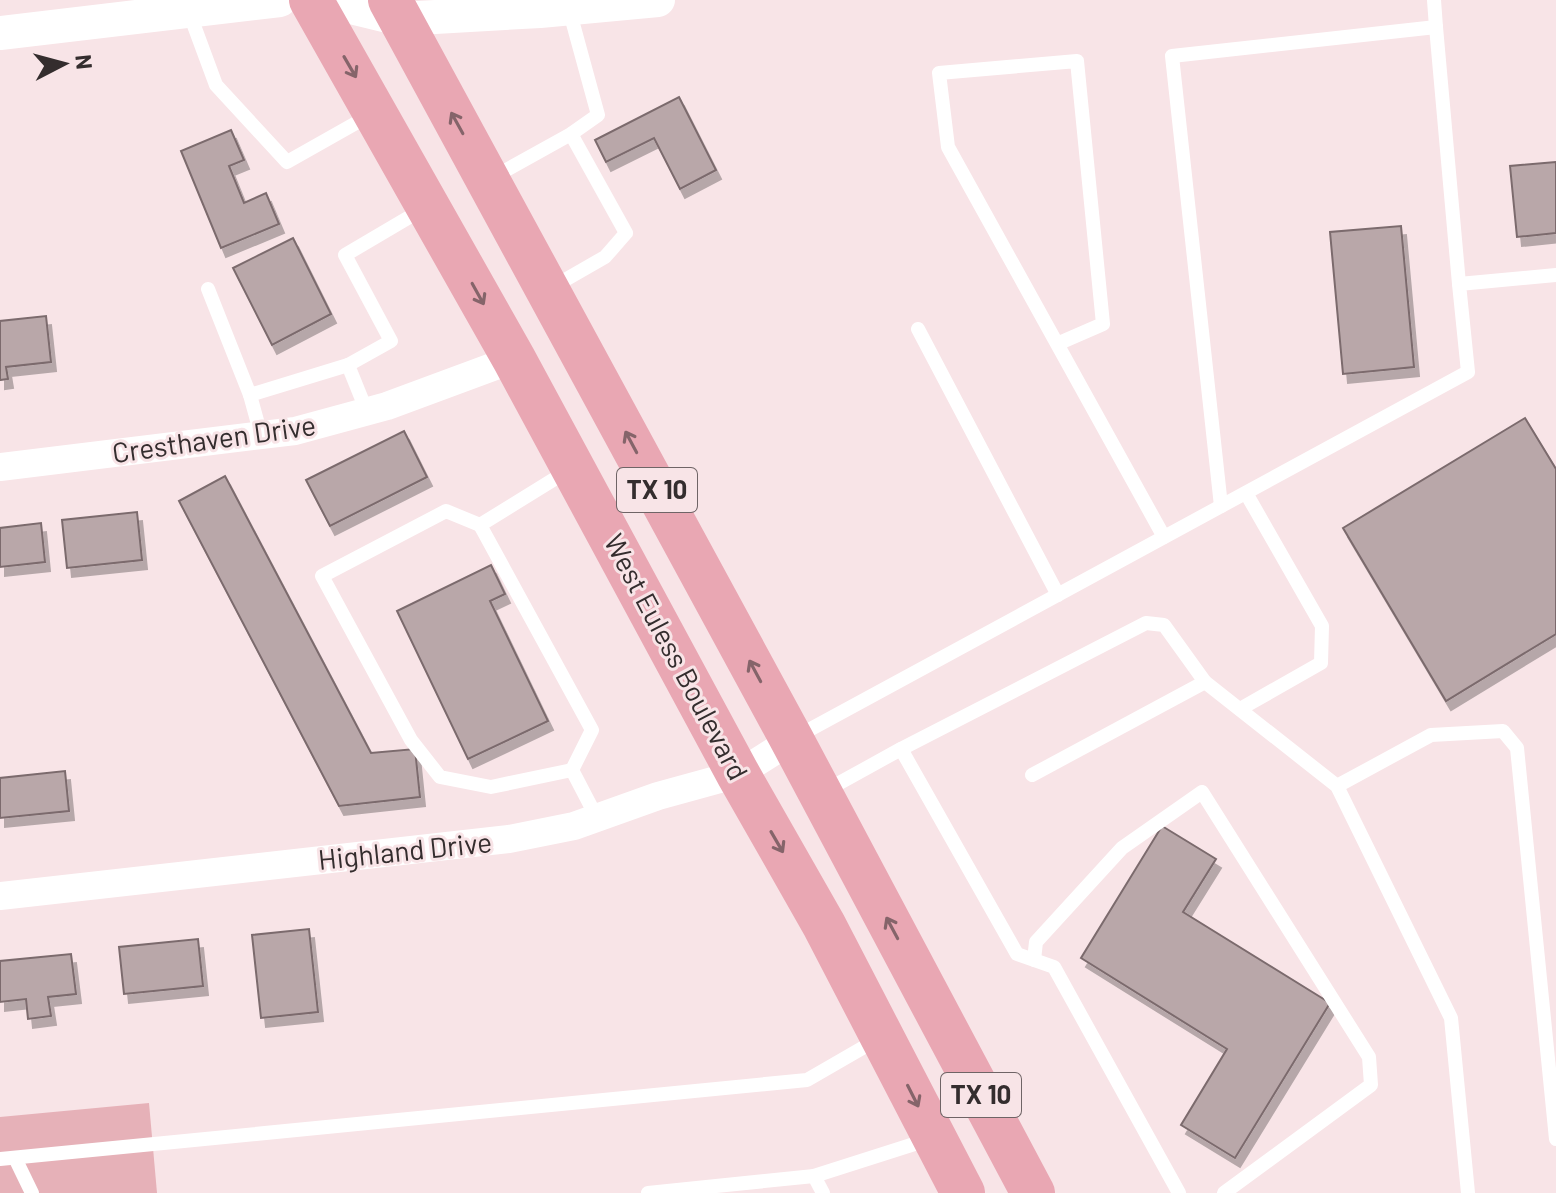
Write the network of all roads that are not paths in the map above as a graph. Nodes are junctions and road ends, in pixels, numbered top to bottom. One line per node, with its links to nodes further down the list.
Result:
1 (280, 0): 9 (street)
2 (311, 0): 12 (main road, West Euless Boulevard / TX 10, one-way to 12)
3 (322, 0): 8 (street)
4 (658, 0): 7 (street)
5 (1434, 0): 10 (lane)
6 (522, 6): 7 (street); 8 (street)
7 (569, 9): 13 (lane)
8 (395, 10): 14 (main road, TX 10, one-way to 8)
9 (189, 11): 11 (street); 12 (lane)
10 (1436, 27): 17 (lane); 30 (lane)
11 (0, 33)
12 (376, 112): 15 (main road, West Euless Boulevard / TX 10)
13 (571, 134): 14 (lane); 19 (lane)
14 (488, 180): 19 (main road, TX 10)
15 (428, 206): 22 (main road, West Euless Boulevard / TX 10, one-way to 22); 23 (lane)
16 (1556, 275): 17 (lane)
17 (1459, 284): 29 (lane)
18 (208, 289): 24 (lane)
19 (548, 290): 36 (main road, TX 10, one-way to 19)
20 (918, 329): 33 (lane)
21 (1057, 344): 21 (lane); 32 (lane)
22 (514, 359): 25 (street, Cresthaven Drive); 28 (main road, West Euless Boulevard / TX 10)
23 (348, 365): 24 (lane); 25 (lane)
24 (250, 395): 26 (lane)
25 (367, 412): 26 (street, Cresthaven Drive)
26 (261, 435): 27 (street, Cresthaven Drive)
27 (0, 467)
28 (573, 467): 31 (lane); 39 (main road, West Euless Boulevard / TX 10)
29 (1246, 493): 30 (lane); 35 (lane)
30 (1221, 506): 32 (lane)
31 (480, 525): 38 (lane); 38 (lane)
32 (1164, 537): 33 (lane)
33 (1058, 595): 36 (lane)
34 (1205, 682): 35 (lane); 37 (lane); 40 (lane)
35 (1240, 709): 41 (lane)
36 (792, 740): 39 (street, Highland Drive); 42 (main road, TX 10)
37 (901, 749): 42 (lane); 45 (lane)
38 (572, 770): 43 (lane)
39 (738, 774): 43 (street, Highland Drive); 46 (main road, West Euless Boulevard / TX 10, one-way to 46)
40 (1032, 775)
41 (1337, 786): 48 (lane); 58 (lane)
42 (820, 793): 55 (main road, TX 10, one-way to 42)
43 (597, 818): 44 (street, Highland Drive)
44 (0, 896)
45 (1034, 960): 56 (lane); 57 (lane)
46 (882, 1037): 47 (main road, West Euless Boulevard / TX 10, one-way to 47); 49 (lane)
47 (934, 1138): 50 (lane); 54 (main road, West Euless Boulevard / TX 10)
48 (1556, 1139)
49 (8, 1159): 51 (lane)
50 (814, 1176): 52 (lane); 53 (lane)
51 (32, 1193)
52 (656, 1193)
53 (823, 1193)
54 (963, 1193)
55 (1033, 1193)
56 (1179, 1193)
57 (1224, 1193)
58 (1468, 1193)

